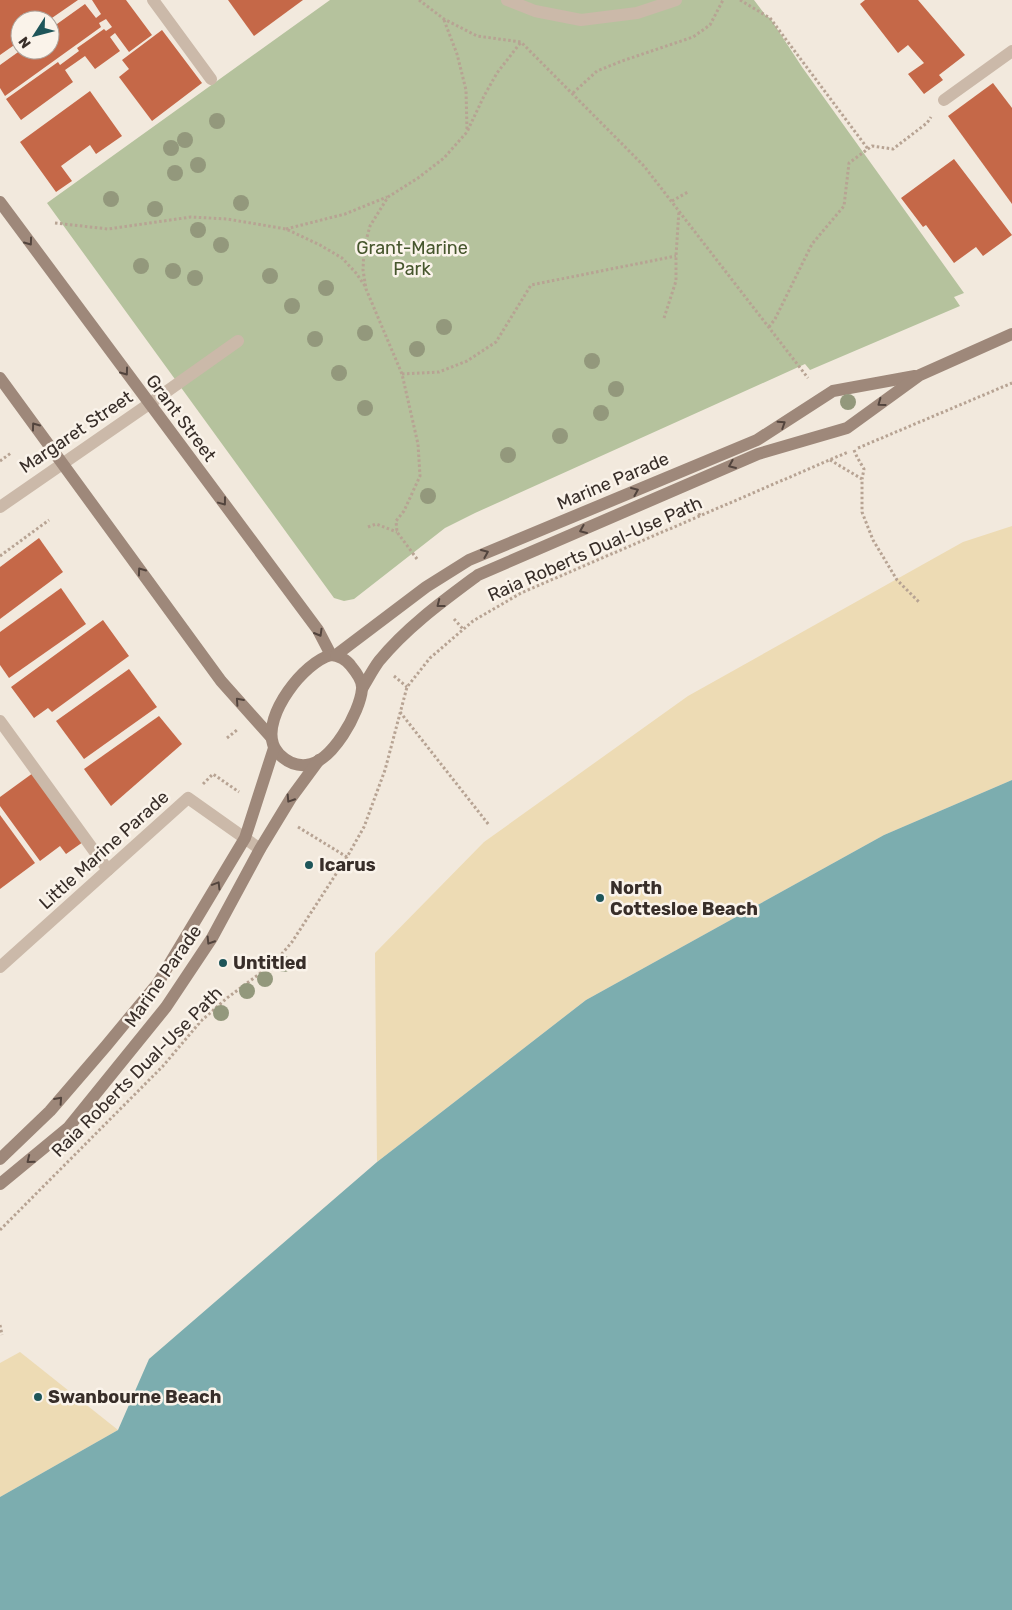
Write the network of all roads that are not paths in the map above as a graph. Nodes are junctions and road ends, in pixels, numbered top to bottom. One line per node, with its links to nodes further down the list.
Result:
1 (153, 0): 5 (street)
2 (507, 0): 3 (street)
3 (676, 0)
4 (1012, 51): 6 (street)
5 (211, 79)
6 (944, 100)
7 (0, 202): 12 (street, Grant Street, one-way to 12)
8 (1012, 334): 10 (street, Marine Parade)
9 (238, 341): 12 (street, Margaret Street)
10 (920, 375): 15 (street, Marine Parade, one-way to 10); 16 (street, Marine Parade, one-way to 16)
11 (0, 378): 13 (street, one-way to 11)
12 (148, 404): 13 (street, Margaret Street); 15 (street, Grant Street, one-way to 15)
13 (62, 463): 14 (street, Margaret Street); 18 (street, one-way to 13)
14 (0, 507)
15 (334, 655): 16 (street); 18 (street)
16 (363, 687): 19 (street)
17 (0, 722): 22 (street)
18 (273, 742): 19 (street); 20 (street, Marine Parade)
19 (319, 760): 21 (street, Marine Parade, one-way to 21)
20 (245, 838): 21 (street, Little Marine Parade); 22 (street, Little Marine Parade); 24 (street, Marine Parade, one-way to 20)
21 (260, 849): 25 (street, Marine Parade, one-way to 25)
22 (108, 870): 23 (street, Little Marine Parade)
23 (0, 967)
24 (0, 1159)
25 (0, 1184)

